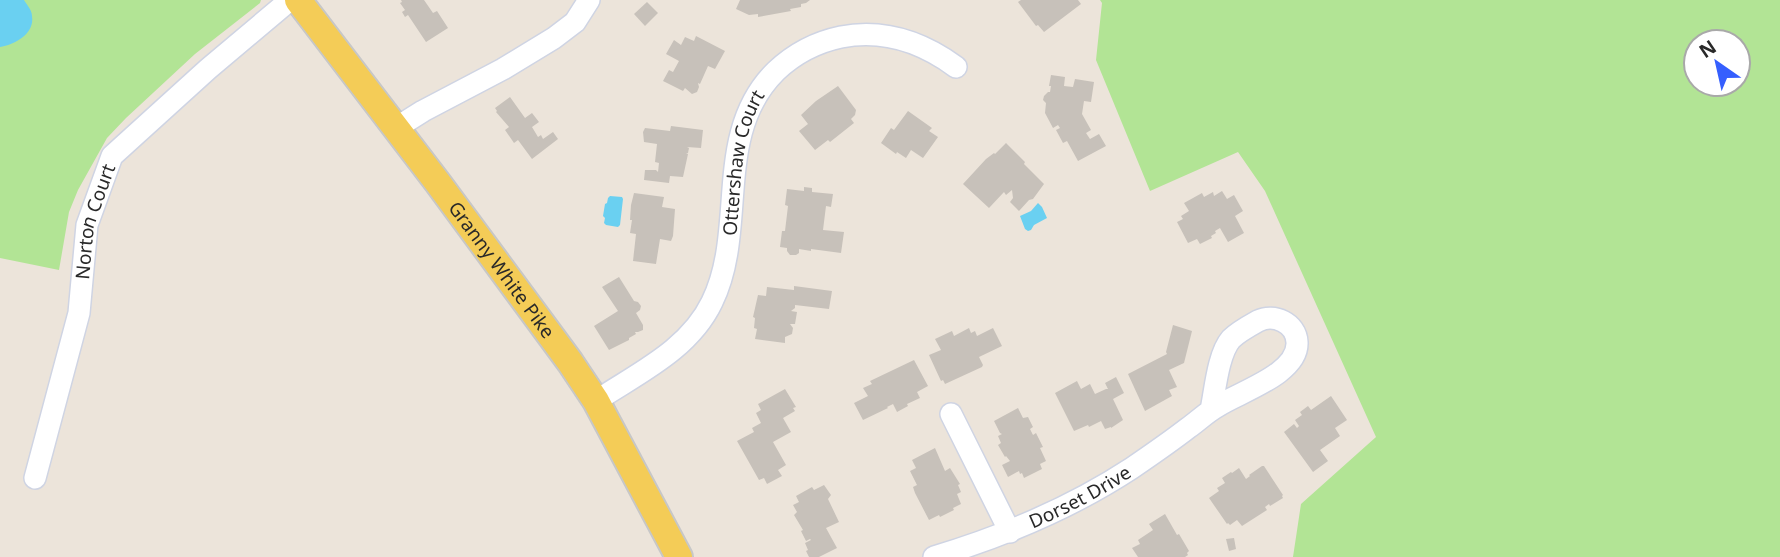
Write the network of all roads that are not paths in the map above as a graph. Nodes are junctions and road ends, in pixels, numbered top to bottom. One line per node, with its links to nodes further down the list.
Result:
1 (290, 0): 9 (street, Norton Court)
2 (298, 0): 5 (main road, Granny White Pike)
3 (589, 0): 5 (street)
4 (956, 67): 6 (street, Ottershaw Court)
5 (396, 128): 6 (main road, Granny White Pike)
6 (596, 401): 11 (main road, Granny White Pike)
7 (1211, 410): 7 (street, Dorset Drive); 10 (street, Dorset Drive)
8 (951, 414): 10 (street)
9 (34, 478)
10 (1010, 532): 12 (street, Dorset Drive)
11 (679, 557)
12 (934, 557)

